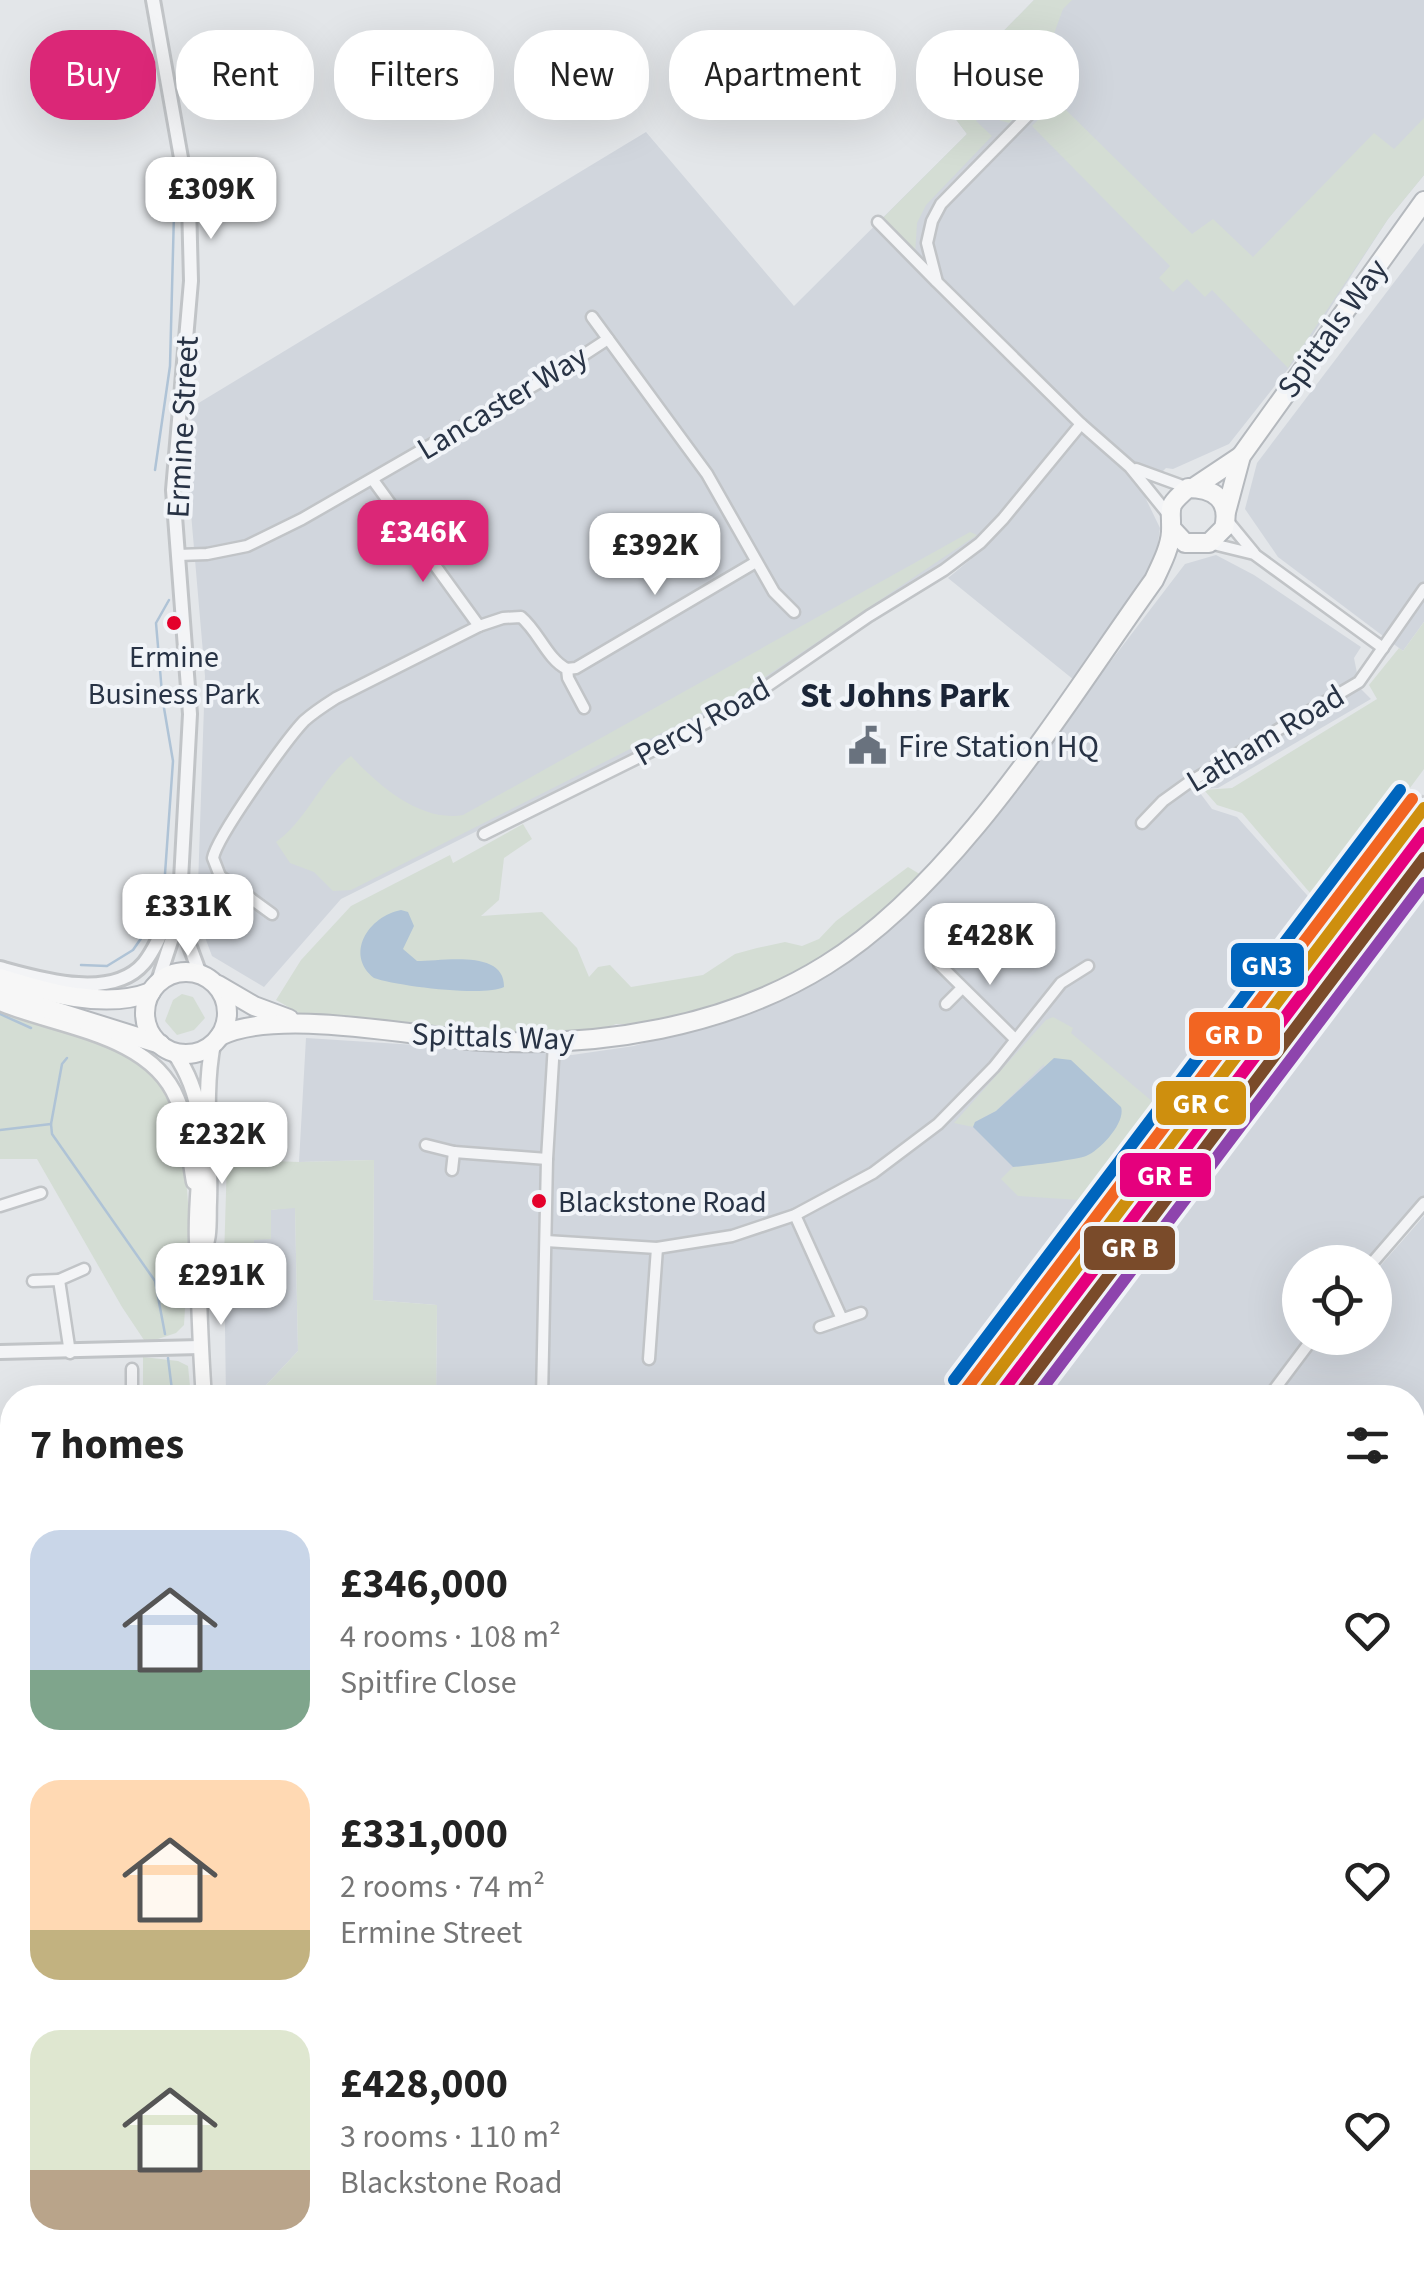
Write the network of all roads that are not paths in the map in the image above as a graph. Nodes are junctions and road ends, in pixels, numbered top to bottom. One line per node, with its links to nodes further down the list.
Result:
1 (153, 0): 17 (street, Ermine Street)
2 (1024, 120): 5 (street)
3 (1424, 201): 9 (highway, Spittals Way)
4 (878, 222): 5 (street)
5 (937, 282): 8 (street)
6 (592, 317): 7 (street)
7 (608, 339): 11 (street, Lancaster Way); 18 (street)
8 (1081, 424): 10 (street); 27 (street, Percy Road)
9 (1241, 456): 12 (highway, Spittals Way); 13 (highway, Spittals Way)
10 (1130, 467): 12 (street); 14 (street)
11 (372, 480): 17 (street, Lancaster Way); 22 (street)
12 (1191, 488): 13 (highway); 14 (highway)
13 (1226, 516): 15 (highway); 16 (street)
14 (1170, 522): 15 (highway); 19 (highway)
15 (1202, 544): 16 (street); 19 (highway)
16 (1254, 554): 23 (street)
17 (178, 555): 28 (street, Ermine Street)
18 (756, 562): 21 (street); 24 (street)
19 (1154, 580): 44 (highway, Spittals Way)
20 (1424, 589): 23 (street, Latham Road)
21 (794, 612)
22 (479, 626): 24 (street); 29 (street)
23 (1383, 648): 26 (street, Latham Road)
24 (568, 669): 25 (street)
25 (584, 708)
26 (1142, 824)
27 (484, 834)
28 (180, 897): 30 (street, Ermine Street); 33 (street)
29 (272, 914)
30 (179, 917): 35 (street, Ermine Street); 36 (street, Ermine Street)
31 (939, 964): 37 (street)
32 (1088, 966): 42 (street)
33 (0, 968)
34 (0, 978): 36 (highway)
35 (208, 979): 36 (highway); 41 (highway, Spittals Way); 43 (highway)
36 (154, 988): 45 (highway)
37 (961, 989): 40 (street); 42 (street)
38 (0, 994): 45 (highway)
39 (0, 1003): 53 (main road)
40 (946, 1004)
41 (298, 1023): 43 (highway, Spittals Way); 44 (highway, Spittals Way)
42 (1015, 1038): 54 (street)
43 (217, 1040): 45 (highway); 58 (main road)
44 (554, 1044): 48 (street)
45 (167, 1048): 53 (main road)
46 (426, 1146): 47 (street)
47 (454, 1152): 48 (street); 49 (street)
48 (547, 1159): 55 (street)
49 (452, 1170)
50 (41, 1193): 52 (street)
51 (1424, 1203): 56 (street)
52 (0, 1206)
53 (199, 1212): 58 (main road)
54 (794, 1215): 57 (street); 63 (street)
55 (546, 1242): 57 (street); 73 (street)
56 (1388, 1245)
57 (657, 1248): 69 (street)
58 (199, 1258): 65 (main road)
59 (84, 1268): 60 (street)
60 (59, 1280): 61 (street); 67 (street)
61 (33, 1281)
62 (861, 1312): 63 (street)
63 (842, 1319): 64 (street)
64 (820, 1327)
65 (200, 1347): 67 (street); 72 (main road)
66 (0, 1352): 67 (street)
67 (70, 1353)
68 (1300, 1355): 74 (street)
69 (649, 1360)
70 (132, 1368): 71 (street)
71 (132, 1385)
72 (203, 1385)
73 (542, 1385)
74 (1278, 1385)

